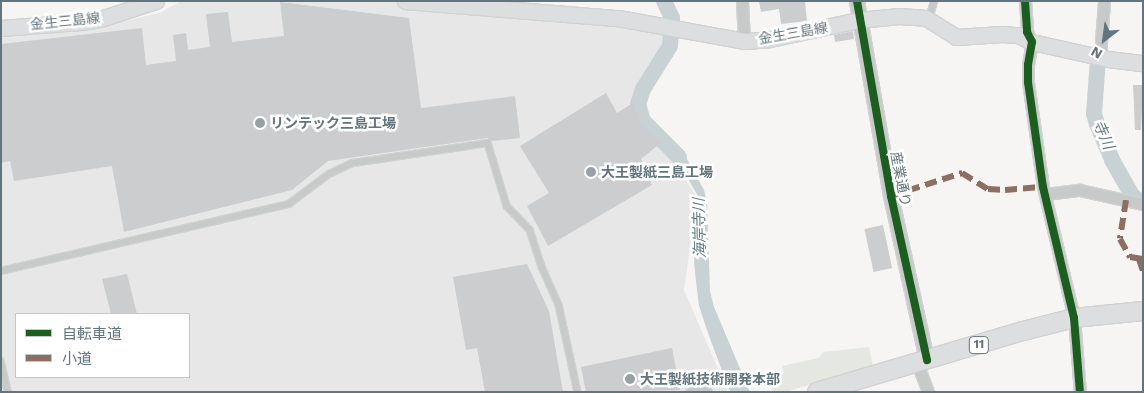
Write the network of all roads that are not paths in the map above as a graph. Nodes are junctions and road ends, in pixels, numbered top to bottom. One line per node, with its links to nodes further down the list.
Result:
1 (156, 1): 8 (main road, 金生三島線)
2 (404, 1): 12 (main road, 金生三島線)
3 (742, 1): 12 (street)
4 (857, 1): 10 (street, 産業通り)
5 (934, 1): 9 (lane)
6 (1026, 1): 13 (street)
7 (1104, 1): 14 (street)
8 (130, 5): 11 (main road, 金生三島線)
9 (929, 19): 10 (main road, 金生三島線); 13 (main road, 金生三島線)
10 (859, 20): 12 (main road, 金生三島線); 22 (street, 産業通り)
11 (1, 28)
12 (744, 41)
13 (1032, 42): 14 (main road, 金生三島線); 16 (street)
14 (1100, 56): 15 (main road, 金生三島線)
15 (1143, 63)
16 (1045, 194): 17 (street); 20 (street)
17 (1143, 204)
18 (1, 271): 24 (lane)
19 (1143, 311): 20 (highway, 11)
20 (1074, 318): 22 (highway, 11); 29 (street)
21 (1, 361): 23 (lane)
22 (922, 362): 27 (highway, 11); 28 (street)
23 (8, 392)
24 (578, 392)
25 (689, 392): 26 (lane)
26 (709, 392)
27 (818, 392)
28 (928, 392)
29 (1080, 392)

